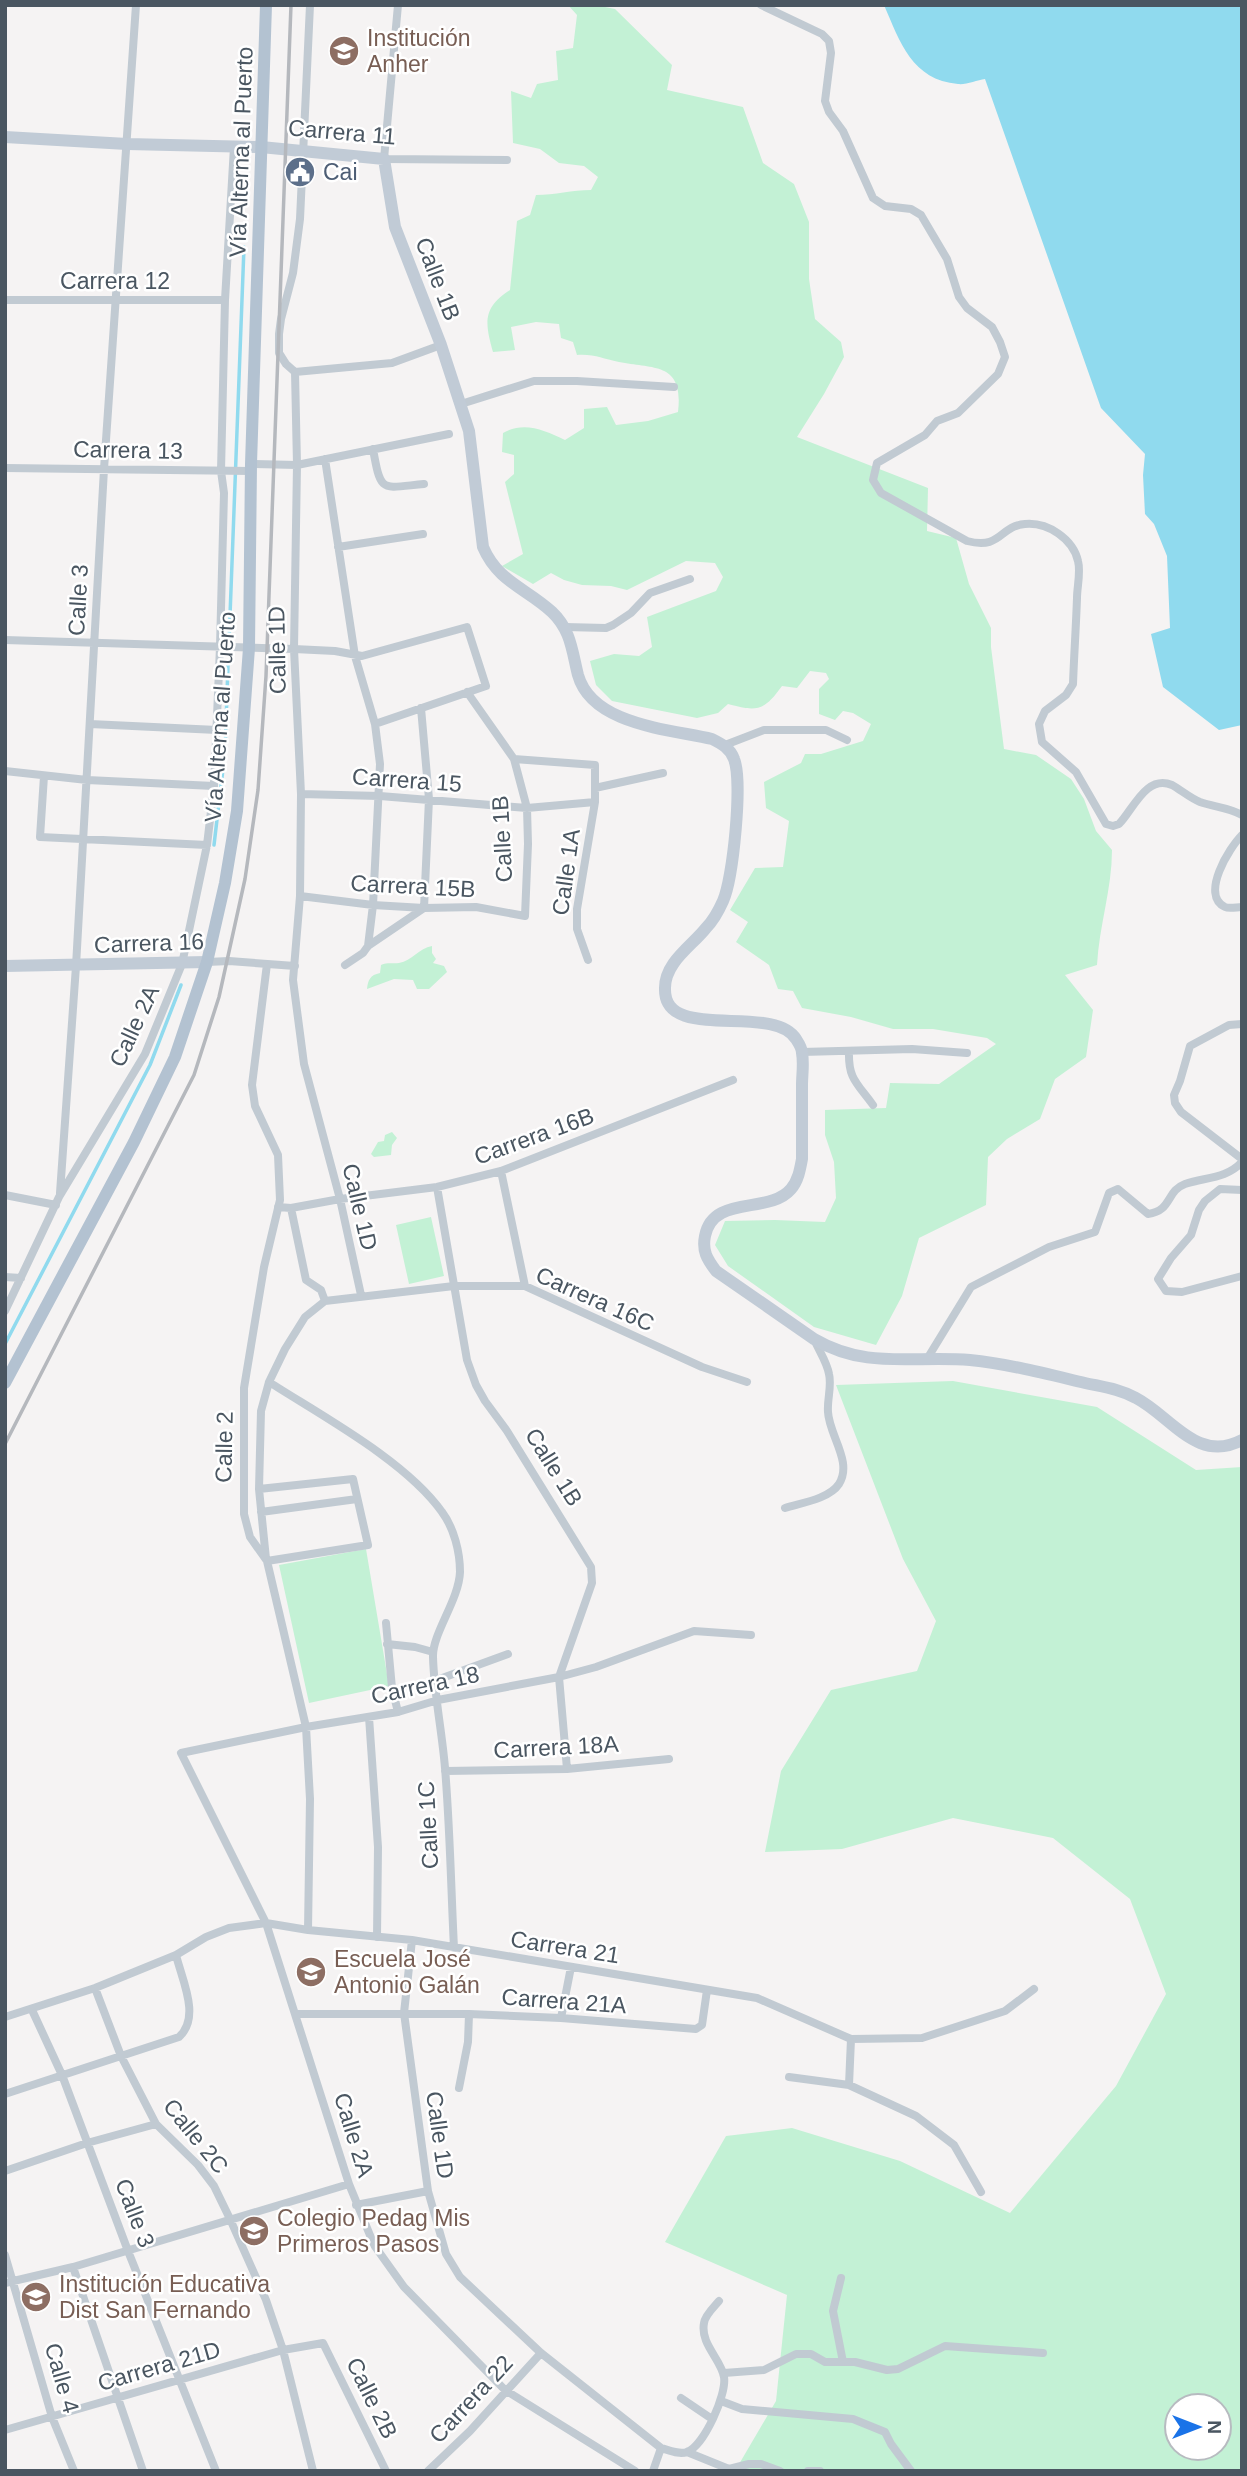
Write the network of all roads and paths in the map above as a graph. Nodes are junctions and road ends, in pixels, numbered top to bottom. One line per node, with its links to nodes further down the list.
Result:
1 (136, 5): 7 (street, Calle 3)
2 (266, 5): 9 (main road, Vía Alterna al Puerto)
3 (310, 5): 10 (street, Calle 1D)
4 (398, 5): 11 (street, Calle 1B)
5 (761, 5): 58 (street)
6 (5, 137): 7 (street, Carrera 11)
7 (127, 144): 8 (street, Carrera 11); 14 (street, Calle 3)
8 (234, 146): 9 (street, Carrera 11); 15 (street, Calle 2A)
9 (261, 147): 10 (street, Carrera 11); 25 (main road, Vía Alterna al Puerto)
10 (303, 150): 11 (street, Carrera 11); 17 (street, Calle 1D)
11 (384, 159): 12 (street, Carrera 11); 16 (street, Calle 1B)
12 (507, 160)
13 (5, 300): 14 (street, Carrera 12)
14 (116, 300): 15 (street, Carrera 12); 26 (street, Calle 3)
15 (225, 300): 27 (street, Calle 2A)
16 (441, 345): 17 (street); 19 (street, Calle 1B)
17 (295, 372): 23 (street, Calle 1D)
18 (674, 387): 19 (street)
19 (461, 404): 32 (street, Calle 1B)
20 (449, 434): 21 (street, Carrera 13)
21 (373, 449): 22 (street, Carrera 13); 28 (street)
22 (325, 459): 23 (street, Carrera 13); 30 (street)
23 (297, 465): 25 (street, Carrera 13); 37 (street, Calle 1D)
24 (5, 468): 26 (street, Carrera 13)
25 (247, 468): 27 (street, Carrera 13); 36 (main road, Vía Alterna al Puerto)
26 (104, 469): 27 (street, Carrera 13); 34 (street, Calle 3)
27 (225, 471): 35 (street, Calle 2A)
28 (424, 484)
29 (423, 534): 30 (street)
30 (338, 547): 38 (street)
31 (690, 579): 32 (street)
32 (565, 628): 45 (street)
33 (5, 640): 34 (street)
34 (96, 644): 35 (street); 41 (street, Calle 3)
35 (226, 647): 36 (street); 43 (street, Calle 2A)
36 (249, 648): 37 (street); 69 (main road, Vía Alterna al Puerto)
37 (294, 649): 38 (street); 53 (street, Calle 1D)
38 (355, 656): 39 (street); 42 (street)
39 (467, 692): 40 (street); 46 (street, Calle 1B)
40 (421, 708): 42 (street); 55 (street)
41 (90, 724): 43 (street); 50 (street, Calle 3)
42 (375, 724): 54 (street)
43 (218, 730): 51 (street, Calle 2A)
44 (847, 740): 45 (street)
45 (725, 745): 77 (street)
46 (514, 759): 52 (street, Calle 1A); 57 (street, Calle 1B)
47 (5, 771): 49 (street)
48 (663, 774): 52 (street)
49 (44, 776): 50 (street); 60 (street)
50 (87, 780): 51 (street); 60 (street, Calle 3)
51 (214, 786): 61 (street, Calle 2A)
52 (595, 788): 56 (street, Calle 1A)
53 (301, 794): 54 (street, Carrera 15); 62 (street, Calle 1D)
54 (380, 796): 55 (street, Carrera 15); 63 (street)
55 (429, 799): 57 (street, Carrera 15); 64 (street)
56 (595, 802): 57 (street, Carrera 15); 68 (street, Calle 1A)
57 (527, 808): 66 (street, Calle 1B)
58 (1242, 815)
59 (1242, 835): 65 (street)
60 (84, 839): 61 (street); 71 (street, Calle 3)
61 (206, 845): 69 (street, Calle 2A)
62 (300, 895): 63 (street, Carrera 15B); 74 (street, Calle 1D)
63 (373, 905): 64 (street, Carrera 15B); 67 (street)
64 (424, 908): 66 (street, Carrera 15B); 67 (street)
65 (1242, 908)
66 (525, 916)
67 (368, 946): 72 (street)
68 (588, 960)
69 (193, 963): 70 (street, Carrera 16); 71 (street, Carrera 16); 87 (street, Calle 2A); 102 (main road, Vía Alterna al Puerto)
70 (267, 964): 74 (street, Carrera 16); 88 (street, Calle 2)
71 (76, 965): 73 (street, Carrera 16); 87 (street, Calle 3)
72 (345, 965)
73 (5, 966)
74 (295, 966): 86 (street, Calle 1D)
75 (1242, 1024): 81 (street)
76 (849, 1051): 77 (street); 78 (street); 80 (street)
77 (803, 1052): 98 (street)
78 (967, 1053)
79 (733, 1080): 82 (street, Carrera 16B)
80 (873, 1105)
81 (1242, 1160): 99 (street)
82 (501, 1171): 83 (street, Carrera 16B); 94 (street)
83 (437, 1187): 86 (street, Carrera 16B); 93 (street, Calle 1B)
84 (1242, 1190): 90 (street)
85 (5, 1195): 87 (street)
86 (341, 1199): 89 (street, Carrera 16B); 95 (street, Calle 1D)
87 (57, 1201): 92 (street, Calle 2A)
88 (278, 1207): 89 (street); 108 (street, Calle 2)
89 (291, 1209): 96 (street)
90 (1242, 1276)
91 (5, 1277): 92 (street)
92 (21, 1278): 97 (street, Calle 2A)
93 (454, 1286): 94 (street, Carrera 16C); 95 (street, Carrera 16C); 114 (street, Calle 1B)
94 (525, 1286): 101 (street, Carrera 16C)
95 (360, 1295): 96 (street, Carrera 16C)
96 (325, 1301): 100 (street)
97 (5, 1311)
98 (814, 1339): 99 (street); 106 (street)
99 (927, 1359): 103 (street)
100 (269, 1382): 104 (street); 112 (street)
101 (747, 1382)
102 (5, 1383)
103 (1242, 1440)
104 (259, 1489): 105 (street); 107 (street)
105 (357, 1499): 107 (street); 108 (street)
106 (785, 1508)
107 (261, 1512): 108 (street)
108 (267, 1562): 119 (street, Calle 2)
109 (386, 1623): 111 (street)
110 (751, 1635): 114 (street, Carrera 18)
111 (387, 1644): 112 (street); 117 (street)
112 (433, 1652): 115 (street, Calle 1C)
113 (508, 1654): 115 (street)
114 (559, 1676): 116 (street, Carrera 18); 122 (street, Calle 1B)
115 (434, 1681): 116 (street, Calle 1C)
116 (438, 1700): 117 (street, Carrera 18); 123 (street, Calle 1C)
117 (398, 1712): 118 (street, Carrera 18)
118 (369, 1717): 119 (street, Carrera 18); 126 (street)
119 (306, 1727): 120 (street, Carrera 18); 125 (street, Calle 2)
120 (181, 1753): 124 (street, Calle 2A)
121 (669, 1759): 122 (street, Carrera 18A)
122 (567, 1769): 123 (street, Carrera 18A)
123 (445, 1770): 128 (street, Calle 1C)
124 (266, 1923): 125 (street, Carrera 21); 129 (street, Carrera 21); 136 (street, Calle 2A)
125 (308, 1930): 126 (street, Carrera 21)
126 (377, 1937): 127 (street, Carrera 21)
127 (412, 1940): 128 (street, Carrera 21); 135 (street, Calle 1D)
128 (454, 1948): 130 (street, Carrera 21)
129 (176, 1955): 131 (street, Carrera 21); 141 (street)
130 (571, 1967): 133 (street, Carrera 21); 139 (street)
131 (94, 1988): 134 (street, Carrera 21); 141 (street, Calle 2C)
132 (1034, 1989): 140 (street, Carrera 21)
133 (708, 1990): 139 (street, Carrera 21A); 140 (street, Carrera 21)
134 (32, 2010): 138 (street, Carrera 21); 142 (street, Calle 3)
135 (404, 2013): 136 (street, Carrera 21A); 137 (street, Carrera 21A); 151 (street, Calle 1D)
136 (296, 2014): 150 (street, Calle 2A)
137 (469, 2014): 139 (street, Carrera 21A); 145 (street)
138 (5, 2017)
139 (561, 2018)
140 (851, 2039): 144 (street)
141 (121, 2056): 142 (street); 147 (street, Calle 2C)
142 (62, 2076): 146 (street); 148 (street, Calle 3)
143 (789, 2077): 144 (street)
144 (849, 2085): 152 (street)
145 (460, 2088)
146 (5, 2094)
147 (156, 2124): 148 (street); 154 (street, Calle 2C)
148 (87, 2143): 149 (street); 155 (street, Calle 3)
149 (5, 2171)
150 (349, 2184): 153 (street, Calle 2A); 154 (street)
151 (428, 2191): 153 (street); 163 (street, Calle 1D)
152 (981, 2192)
153 (356, 2205): 168 (street, Calle 2A)
154 (230, 2219): 155 (street); 162 (street, Calle 2C)
155 (128, 2251): 157 (street); 167 (street, Calle 3)
156 (5, 2255): 159 (street, Calle 4)
157 (73, 2267): 159 (street); 170 (street)
158 (841, 2278): 165 (street)
159 (10, 2282): 172 (street, Calle 4)
160 (719, 2301): 166 (street)
161 (323, 2343): 162 (street, Carrera 21D); 181 (street, Calle 2B)
162 (283, 2350): 167 (street, Carrera 21D); 180 (street, Calle 2C)
163 (541, 2353): 168 (street, Carrera 22); 175 (street, Calle 1D)
164 (1043, 2353): 165 (street)
165 (843, 2362): 166 (street)
166 (724, 2373): 171 (street)
167 (180, 2381): 170 (street, Carrera 21D); 179 (street, Calle 3)
168 (505, 2390): 182 (street, Carrera 22); 183 (street, Calle 2A)
169 (681, 2398): 173 (street)
170 (117, 2399): 172 (street, Carrera 21D); 178 (street)
171 (721, 2401): 173 (street); 188 (street)
172 (52, 2417): 174 (street, Carrera 21D); 177 (street, Calle 4)
173 (712, 2420): 176 (street)
174 (5, 2430)
175 (661, 2448): 176 (street); 184 (street)
176 (687, 2452): 185 (street)
177 (74, 2471)
178 (143, 2471)
179 (216, 2471)
180 (313, 2471)
181 (386, 2471)
182 (428, 2471)
183 (635, 2471)
184 (653, 2471)
185 (780, 2471)
186 (807, 2471): 187 (street)
187 (820, 2471)
188 (911, 2471)

